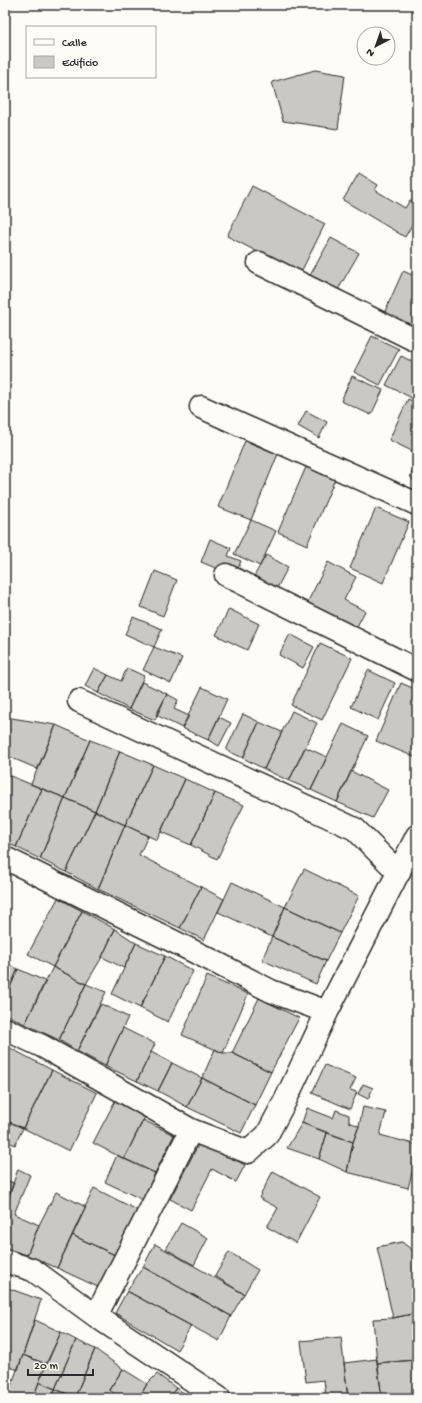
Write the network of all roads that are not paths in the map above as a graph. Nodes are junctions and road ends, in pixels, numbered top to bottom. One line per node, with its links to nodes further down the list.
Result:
1 (259, 263): 2 (street)
2 (417, 341)
3 (201, 407): 4 (street)
4 (417, 504)
5 (226, 575): 6 (street)
6 (417, 670)
7 (79, 701): 10 (street)
8 (417, 836): 10 (street)
9 (5, 858): 11 (street)
10 (399, 873): 11 (street)
11 (327, 1012): 13 (street)
12 (5, 1029): 13 (street)
13 (191, 1130): 15 (street)
14 (5, 1261): 15 (street)
15 (96, 1316): 16 (street)
16 (219, 1398)

